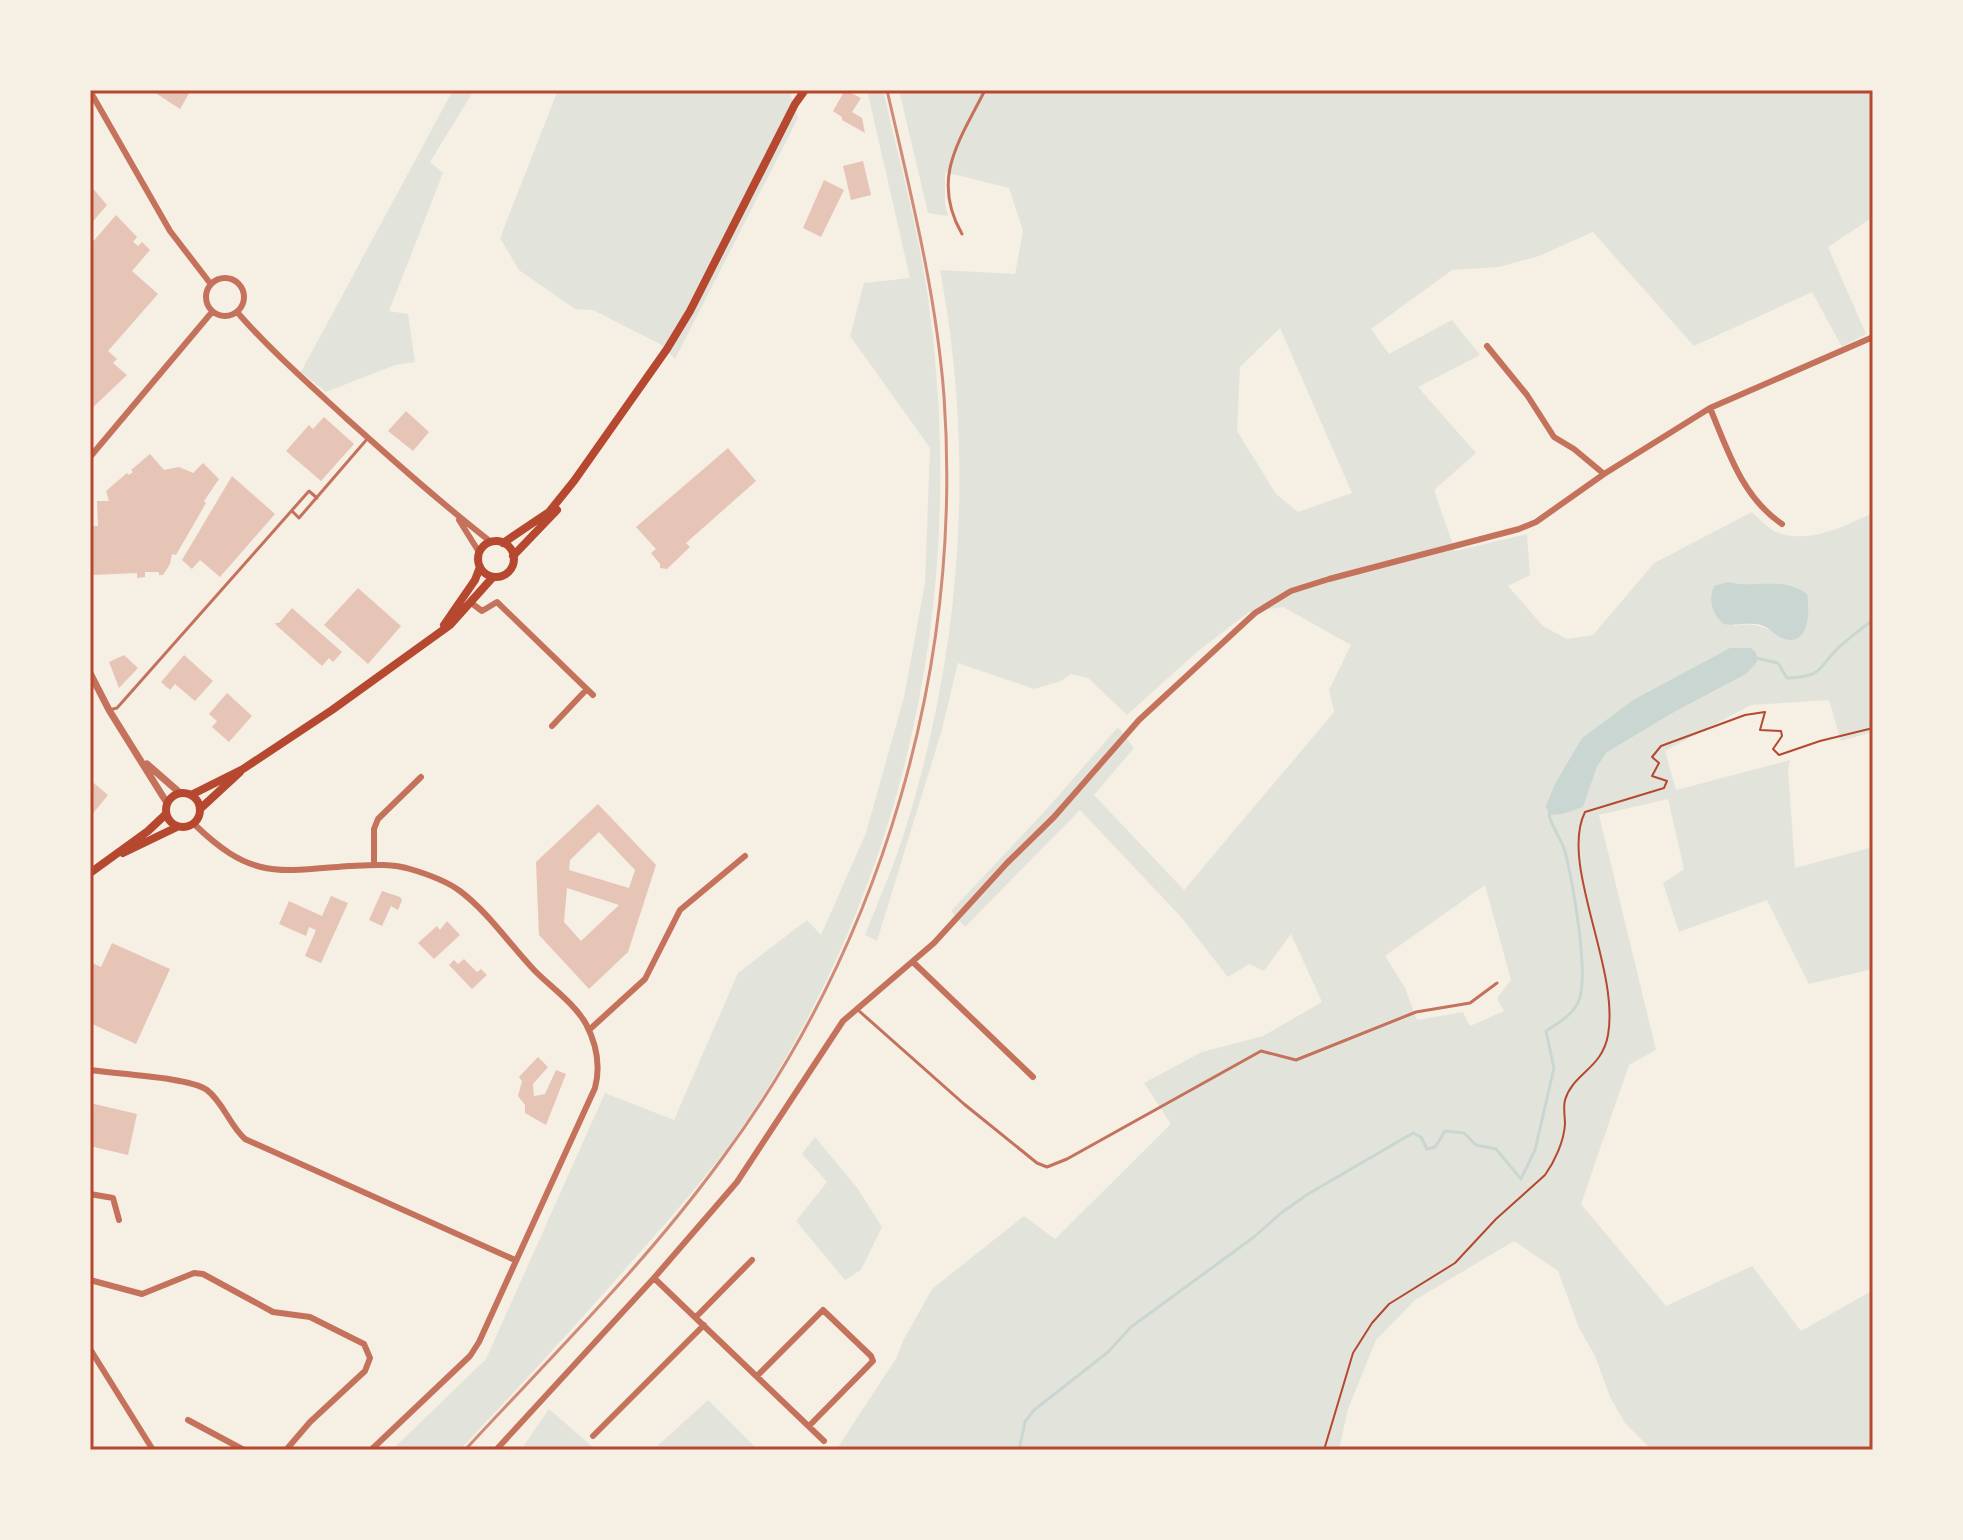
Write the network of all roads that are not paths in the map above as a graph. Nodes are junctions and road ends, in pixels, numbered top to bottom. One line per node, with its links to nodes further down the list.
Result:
1 (805, 90): 14 (main road)
2 (985, 90): 4 (lane)
3 (90, 91): 5 (street)
4 (962, 234)
5 (210, 283): 6 (street); 7 (street)
6 (212, 312): 7 (street); 12 (street)
7 (237, 312): 11 (street)
8 (1873, 337): 10 (street)
9 (1487, 346): 13 (street)
10 (1710, 408): 13 (street); 18 (street)
11 (368, 438): 15 (lane); 17 (street)
12 (90, 457)
13 (1604, 474): 46 (street)
14 (574, 481): 20 (main road); 22 (main road)
15 (317, 498): 16 (lane); 16 (lane)
16 (292, 511): 30 (lane)
17 (455, 514): 19 (street); 21 (street)
18 (1782, 524)
19 (491, 542): 20 (main road); 21 (main road)
20 (503, 543): 22 (main road)
21 (479, 552): 23 (main road)
22 (513, 556): 24 (main road)
23 (480, 567): 24 (main road); 26 (main road)
24 (493, 577): 25 (main road)
25 (470, 602): 26 (main road); 28 (street)
26 (436, 635): 33 (main road)
27 (90, 673): 30 (street)
28 (587, 689): 29 (street); 31 (street)
29 (593, 695)
30 (109, 710): 32 (street)
31 (552, 726)
32 (140, 757): 35 (street); 37 (street)
33 (243, 769): 36 (main road); 38 (main road)
34 (421, 777): 44 (street)
35 (180, 793): 36 (main road); 37 (main road)
36 (191, 795): 38 (main road)
37 (167, 803): 39 (main road)
38 (200, 809): 40 (main road)
39 (166, 814): 41 (main road); 43 (main road)
40 (194, 824): 41 (main road); 44 (street)
41 (177, 827): 43 (main road)
42 (745, 856): 49 (street)
43 (115, 857): 45 (main road)
44 (374, 864): 49 (street)
45 (90, 873)
46 (913, 962): 48 (street); 51 (street)
47 (1497, 983): 48 (lane)
48 (856, 1008): 56 (street)
49 (589, 1030): 54 (street)
50 (90, 1070): 54 (street)
51 (1033, 1077)
52 (90, 1194): 53 (street)
53 (119, 1220)
54 (515, 1260): 69 (street)
55 (752, 1260): 58 (street)
56 (654, 1278): 58 (street); 70 (street)
57 (90, 1280): 68 (street)
58 (696, 1317): 59 (street)
59 (704, 1325): 61 (street); 64 (street)
60 (90, 1349): 66 (street)
61 (757, 1376): 63 (street); 63 (street)
62 (188, 1420): 67 (street)
63 (809, 1426): 65 (street)
64 (593, 1436)
65 (824, 1441)
66 (153, 1450)
67 (244, 1450)
68 (286, 1450)
69 (371, 1450)
70 (496, 1450)

